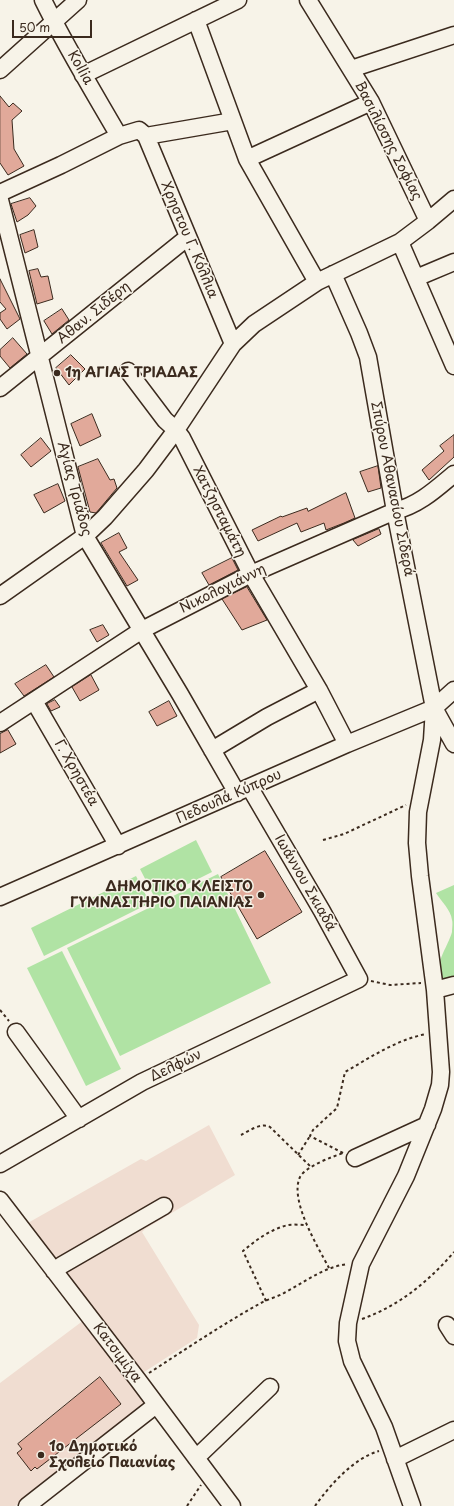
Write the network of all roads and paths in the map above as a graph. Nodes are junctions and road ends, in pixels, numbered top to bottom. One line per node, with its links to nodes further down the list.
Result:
1 (43, 0): 6 (street, Kollia)
2 (78, 0): 6 (street)
3 (308, 0): 8 (street, Βασιλίσσης Σοφίας)
4 (232, 1): 5 (street)
5 (196, 20): 10 (street); 12 (street)
6 (54, 22): 9 (street); 10 (street, Kollia)
7 (454, 35): 8 (street)
8 (351, 69): 11 (street, Βασιλίσσης Σοφίας)
9 (0, 70)
10 (83, 75): 13 (street, Kollia)
11 (371, 102): 15 (street); 19 (street, Βασιλίσσης Σοφίας)
12 (234, 121): 14 (street); 15 (street)
13 (119, 136): 14 (street); 16 (street)
14 (146, 136): 21 (street, Χρηστου Γ. Κόλλια)
15 (247, 159): 26 (street)
16 (0, 193)
17 (454, 199): 19 (street)
18 (0, 200): 20 (street, Αγίας Τριάδος)
19 (428, 221): 22 (street)
20 (3, 225): 28 (street, Αγίας Τριάδος)
21 (188, 237): 27 (street, Χρηστου Γ. Κόλλια); 28 (street, Αθαν. Σιδέρη)
22 (400, 242): 24 (street); 25 (street)
23 (454, 262): 25 (street)
24 (333, 274): 26 (street); 34 (street, Σπύρου Αθανασίου Σιδερά)
25 (416, 278): 29 (street)
26 (317, 282): 27 (street)
27 (233, 344): 32 (street)
28 (40, 357): 31 (street, Αθαν. Σιδέρη); 35 (street, Αγίας Τριάδος)
29 (454, 366)
30 (128, 370): 32 (street, Χατζησταμάτη)
31 (0, 388)
32 (176, 430): 35 (street); 36 (street, Χατζησταμάτη)
33 (454, 474): 34 (street, Νικολογιάννη)
34 (395, 512): 36 (street, Νικολογιάννη); 42 (street, Σπύρου Αθανασίου Σιδερά)
35 (85, 536): 37 (street); 38 (street, Αγίας Τριάδος)
36 (251, 574): 38 (street, Νικολογιάννη); 39 (street, Χατζησταμάτη)
37 (0, 596)
38 (142, 630): 41 (street, Νικολογιάννη); 46 (street, Αγίας Τριάδος)
39 (319, 690): 44 (street, Χατζησταμάτη); 46 (street)
40 (454, 690): 42 (street, Πεδουλά Κύπρου)
41 (34, 701): 43 (street, Νικολογιάννη); 50 (street, Γ. Χρηστέα)
42 (434, 708): 44 (street, Πεδουλά Κύπρου); 45 (street); 48 (street)
43 (0, 723)
44 (348, 744): 47 (street, Πεδουλά Κύπρου)
45 (454, 744)
46 (212, 750): 47 (street, Αγίας Τριάδος)
47 (243, 791): 50 (street, Πεδουλά Κύπρου); 52 (street, Ιωάννου Σκιαδά)
48 (420, 798): 49 (path); 54 (street)
49 (323, 840)
50 (118, 846): 51 (street, Πεδουλά Κύπρου)
51 (0, 897)
52 (358, 978): 54 (path); 57 (street, Δελφών)
53 (454, 985): 54 (street)
54 (435, 990): 55 (street)
55 (438, 1031): 58 (street); 60 (path)
56 (16, 1032): 57 (street)
57 (79, 1119): 63 (street, Δελφών)
58 (427, 1125): 62 (street); 69 (street)
59 (241, 1135): 61 (path)
60 (310, 1136): 61 (path); 64 (path)
61 (298, 1154): 64 (path)
62 (355, 1158)
63 (0, 1164)
64 (311, 1167): 67 (path)
65 (0, 1200): 71 (street, Κατσιμίχα)
66 (164, 1206): 71 (street)
67 (307, 1224): 70 (path); 72 (path)
68 (454, 1252): 73 (path)
69 (361, 1264): 70 (path); 73 (street)
70 (329, 1268): 72 (path)
71 (54, 1271): 74 (street, Κατσιμίχα)
72 (266, 1301): 74 (path)
73 (348, 1323): 78 (street)
74 (138, 1380): 76 (street, Κατσιμίχα)
75 (270, 1387): 79 (street)
76 (156, 1405): 79 (street, Κατσιμίχα); 81 (street)
77 (454, 1430): 78 (street)
78 (393, 1453): 84 (path); 85 (street)
79 (196, 1458): 80 (street, Κατσιμίχα)
80 (208, 1474): 82 (path); 83 (street, Κατσιμίχα)
81 (27, 1506)
82 (187, 1506)
83 (232, 1506)
84 (315, 1506)
85 (412, 1506)

